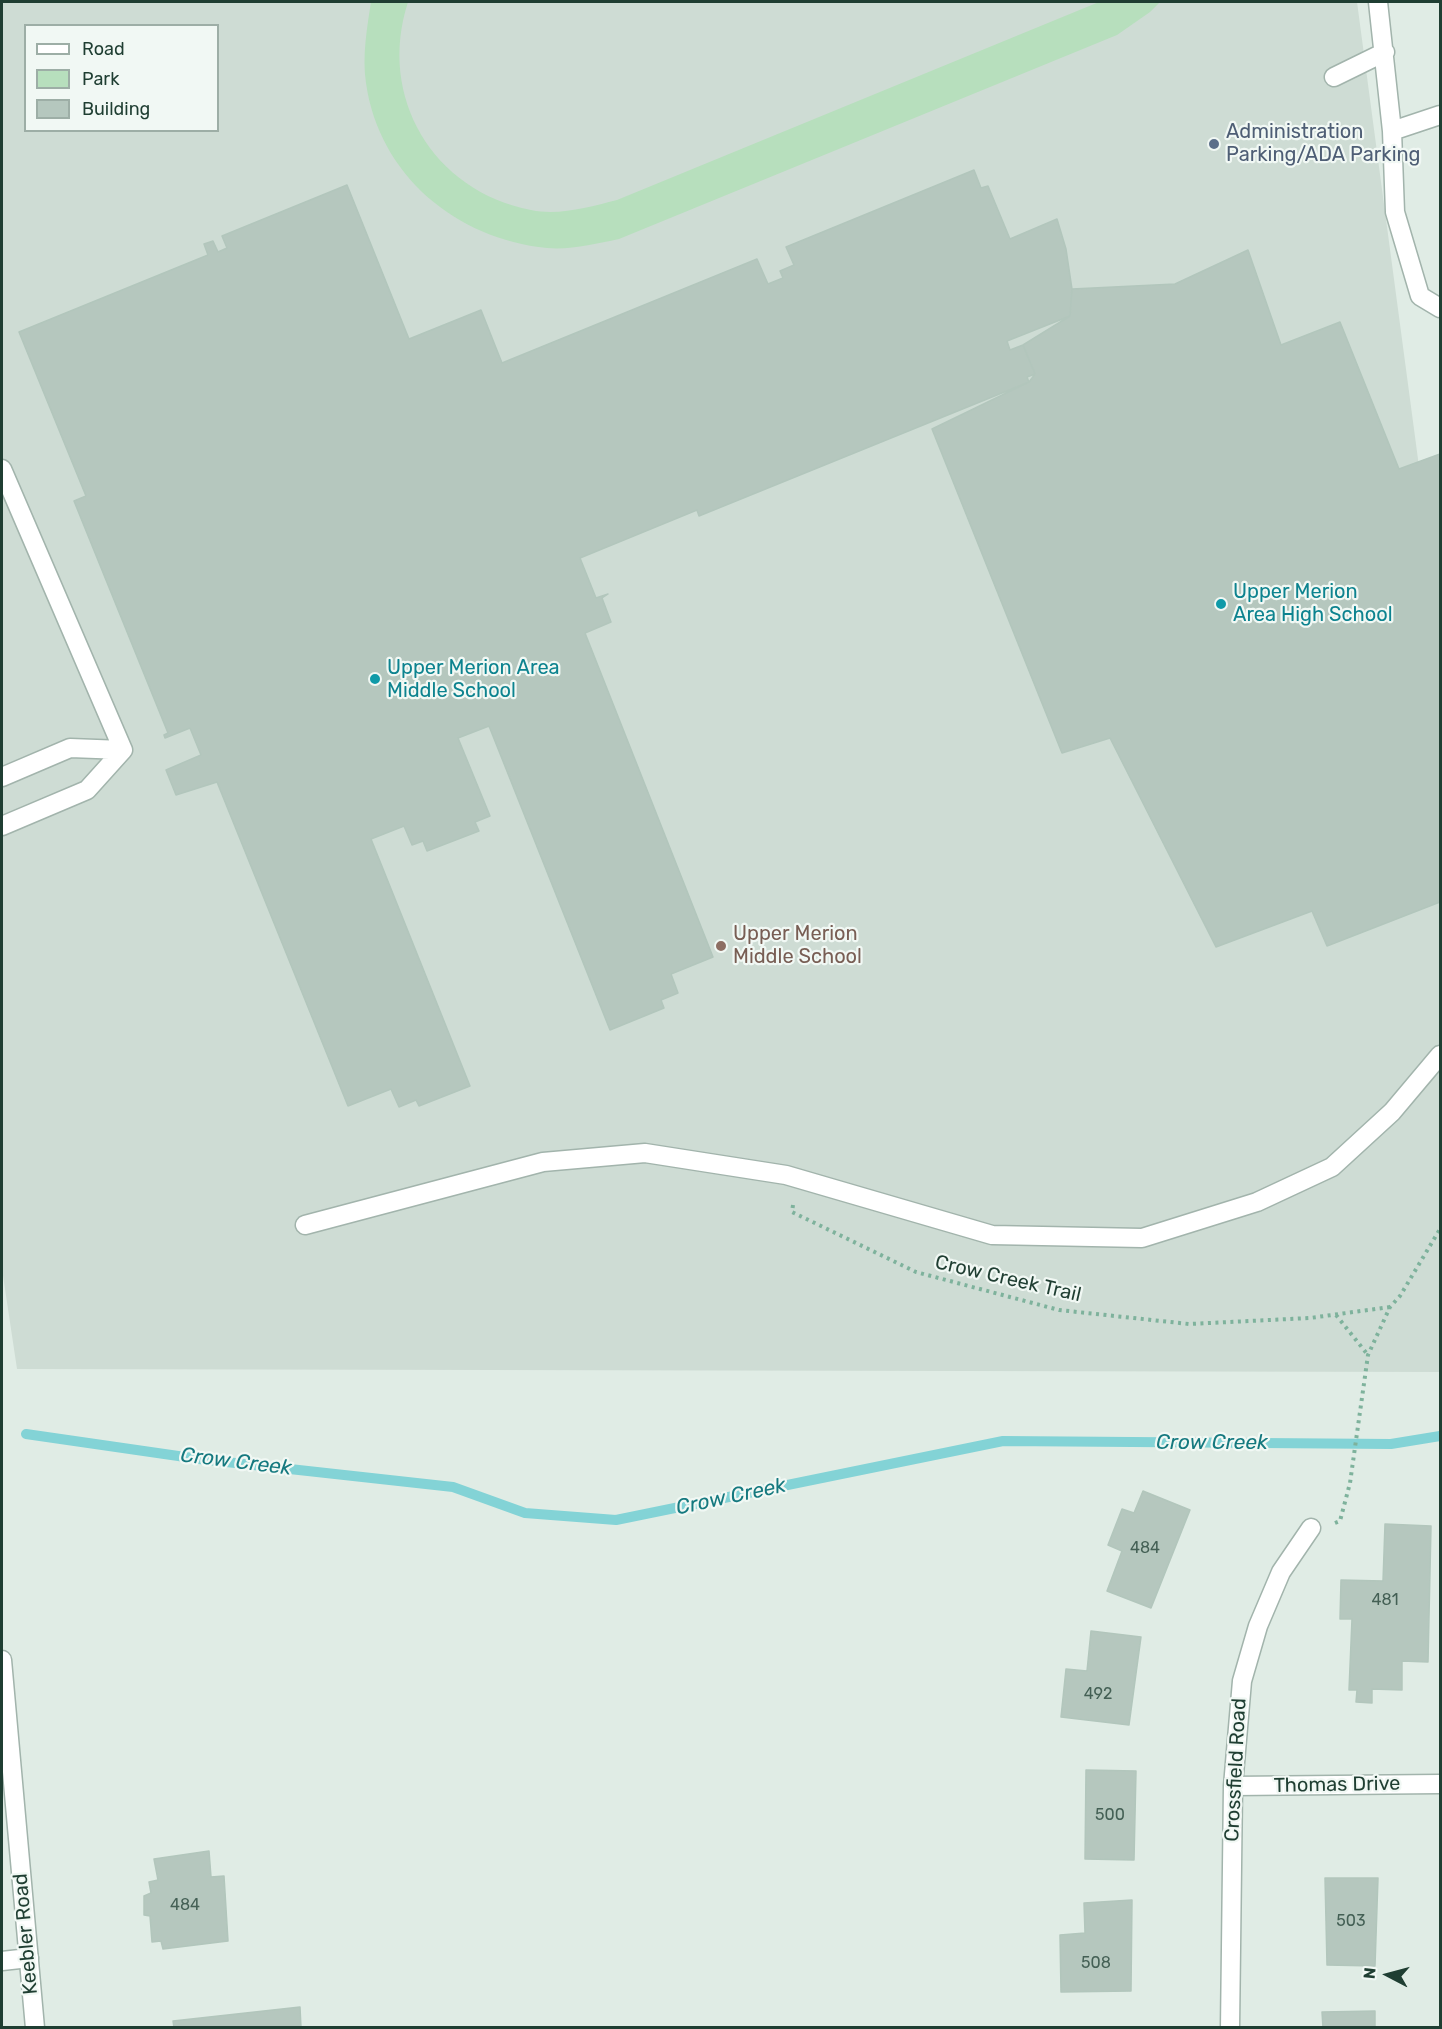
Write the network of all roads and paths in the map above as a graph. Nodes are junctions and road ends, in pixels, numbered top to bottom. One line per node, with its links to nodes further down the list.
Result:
1 (1378, 2): 2 (street)
2 (1385, 52): 3 (street); 5 (street)
3 (1334, 77)
4 (1440, 115): 5 (street)
5 (1392, 131): 6 (street)
6 (1440, 308)
7 (2, 469): 8 (street)
8 (123, 750): 9 (street); 10 (street)
9 (2, 777)
10 (2, 826)
11 (1440, 1055): 12 (street)
12 (800, 1179): 13 (street); 16 (path, Crow Creek Trail)
13 (305, 1225)
14 (1440, 1228): 15 (path)
15 (1390, 1307): 16 (path, Crow Creek Trail); 17 (path)
16 (1336, 1316): 17 (path)
17 (1368, 1355): 18 (path)
18 (1311, 1528): 21 (street, Crossfield Road)
19 (2, 1660): 22 (street, Keebler Road)
20 (1440, 1784): 21 (street, Thomas Drive)
21 (1233, 1786): 25 (street, Crossfield Road)
22 (29, 1958): 23 (street); 24 (street, Keebler Road)
23 (2, 1961)
24 (35, 2028)
25 (1230, 2028)

